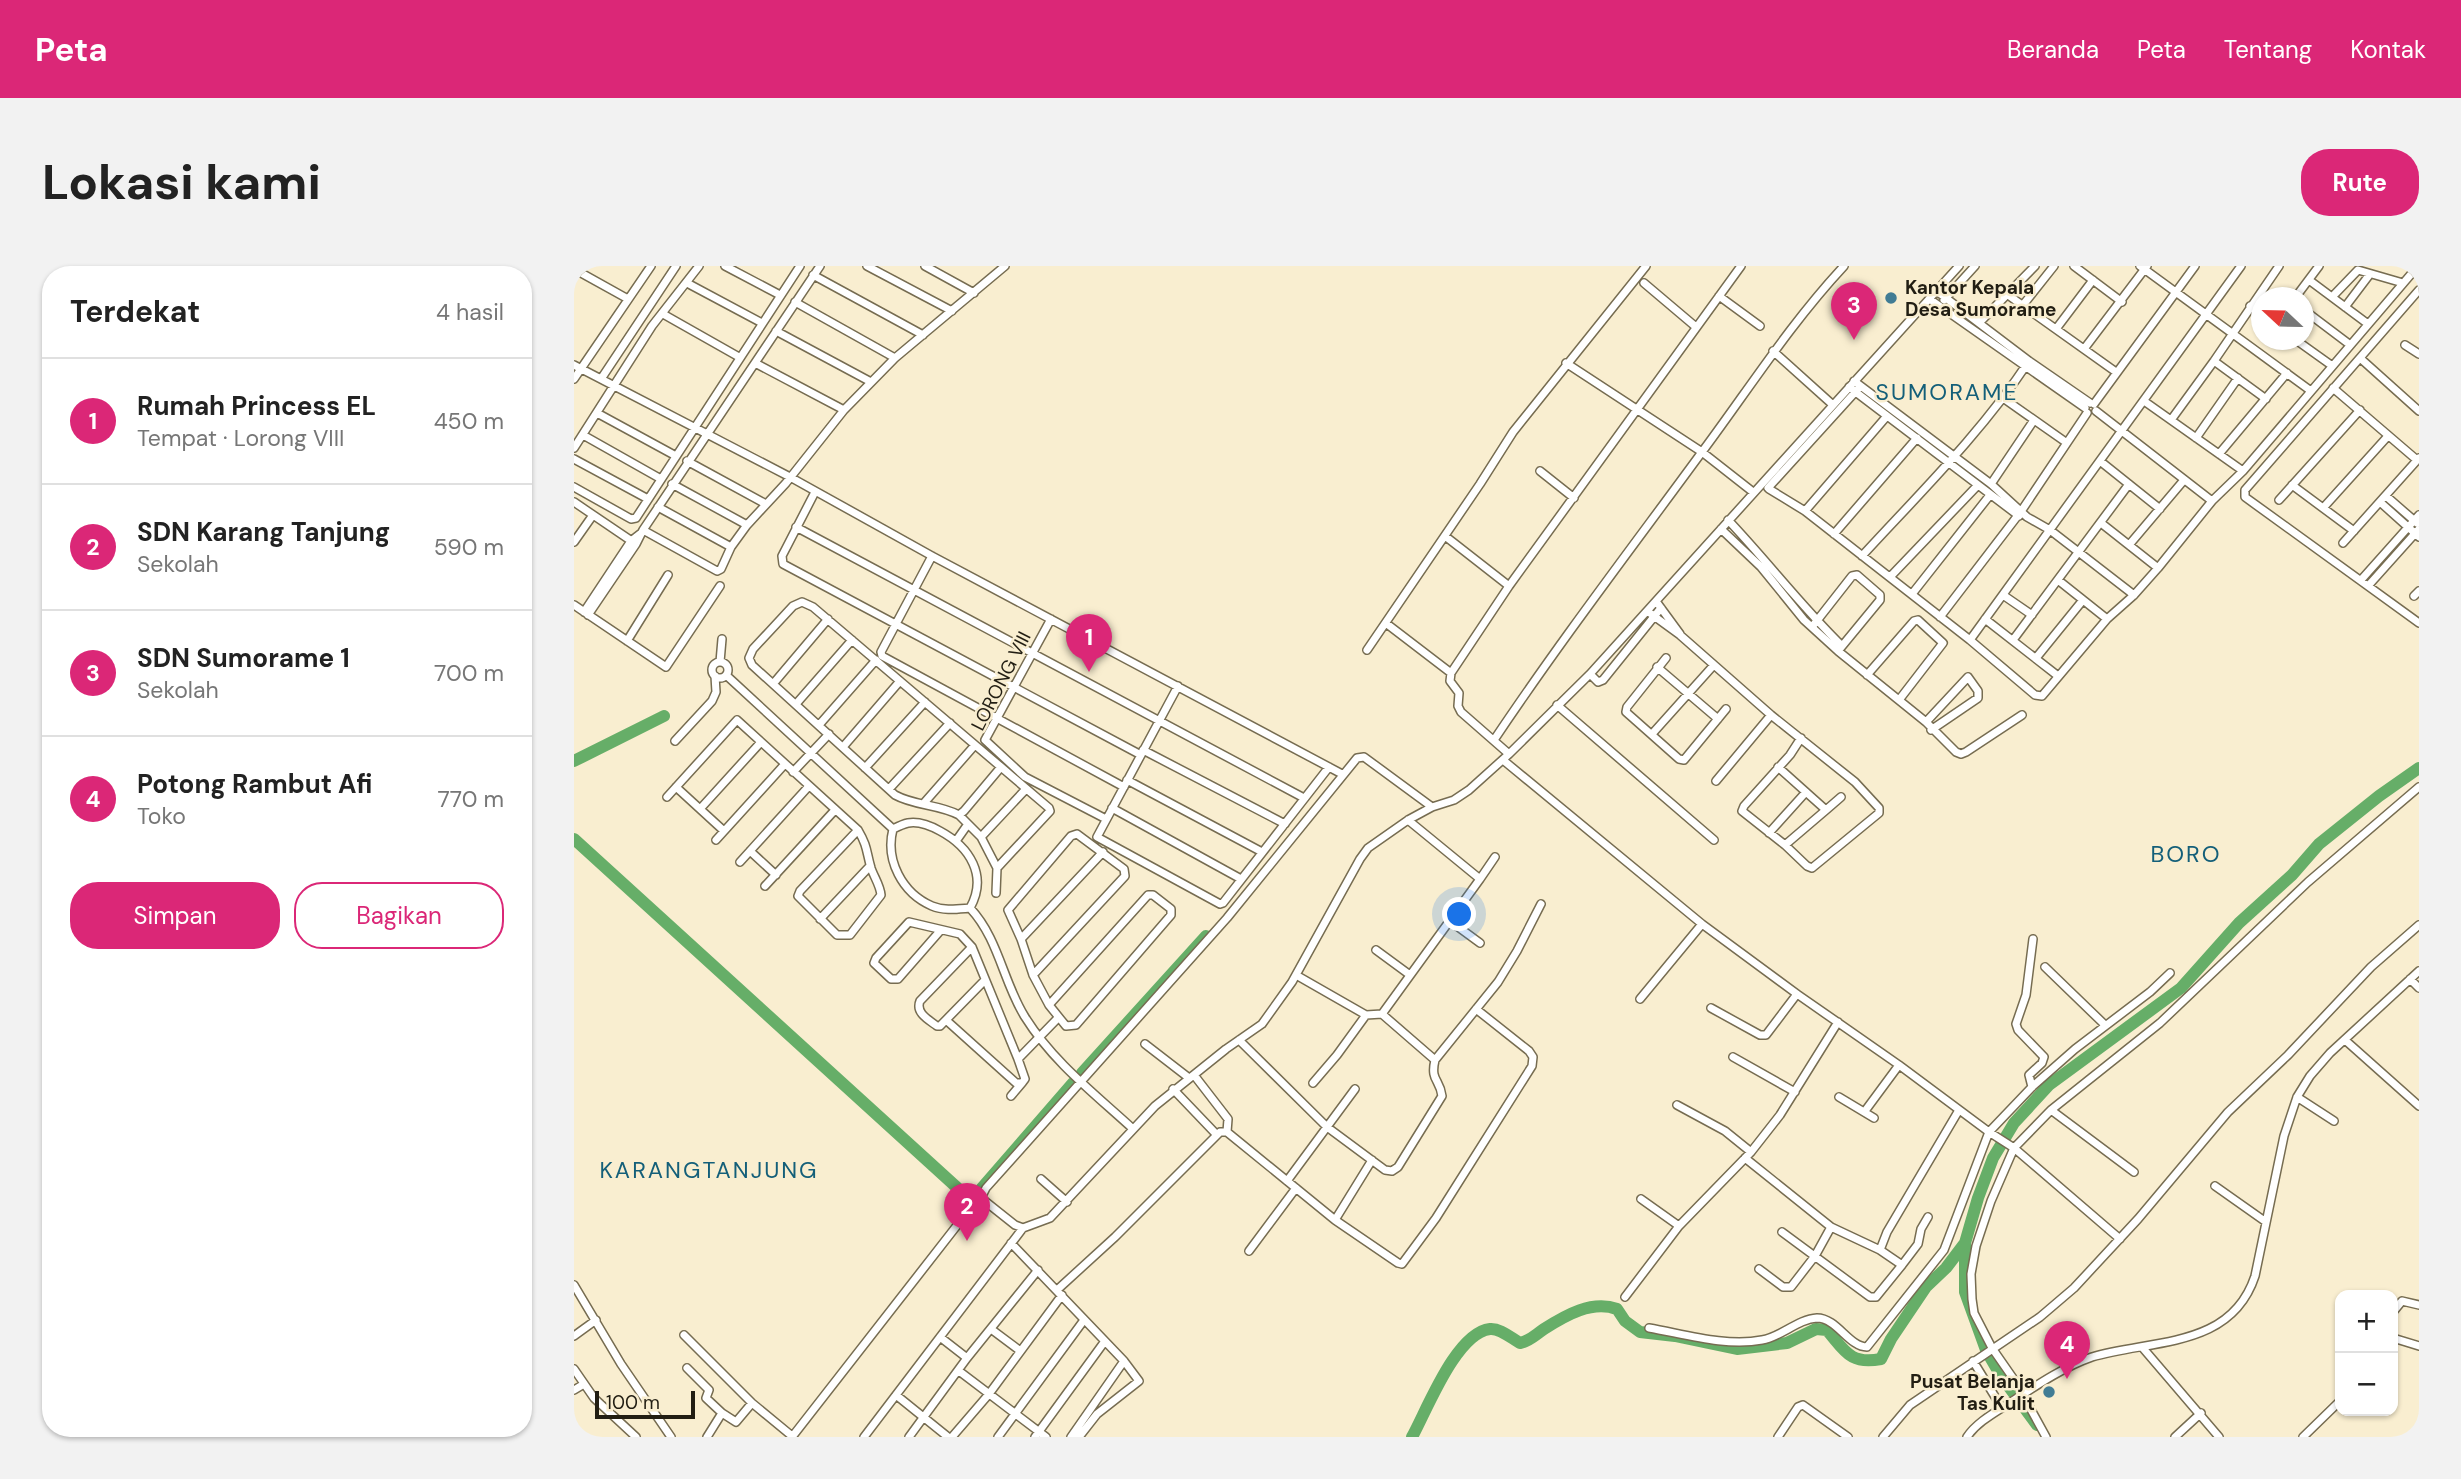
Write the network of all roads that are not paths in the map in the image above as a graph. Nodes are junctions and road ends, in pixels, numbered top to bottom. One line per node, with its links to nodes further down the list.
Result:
1 (650, 266): 43 (street)
2 (676, 266): 81 (street)
3 (699, 266): 32 (street)
4 (724, 266): 38 (street)
5 (799, 266): 38 (street)
6 (820, 266): 27 (street)
7 (867, 266): 51 (street)
8 (925, 266): 37 (street)
9 (989, 266): 25 (street)
10 (1646, 266): 75 (street)
11 (1741, 266): 40 (street)
12 (1844, 266): 68 (street)
13 (1959, 266): 35 (street)
14 (1975, 266): 42 (street)
15 (2035, 266): 39 (street)
16 (2054, 266): 47 (street)
17 (2074, 266): 28 (street)
18 (2195, 266): 36 (street)
19 (2241, 266): 53 (street)
20 (2279, 266): 49 (street)
21 (2319, 266): 29 (street)
22 (2417, 266): 31 (street)
23 (2144, 267): 36 (street); 46 (street)
24 (574, 269): 43 (street)
25 (1002, 269): 37 (street)
26 (2370, 274): 31 (street); 41 (street); 50 (street)
27 (813, 275): 45 (street); 63 (street)
28 (2093, 280): 46 (street); 60 (street)
29 (2309, 280): 33 (street); 41 (street)
30 (1644, 283): 59 (street)
31 (2403, 283): 57 (street)
32 (687, 284): 52 (street); 55 (street)
33 (2304, 287)
34 (2419, 290): 72 (street)
35 (1938, 292): 42 (street); 44 (street)
36 (2176, 292): 53 (street); 79 (street)
37 (974, 293): 51 (street)
38 (780, 295): 55 (street)
39 (2008, 295): 47 (street); 56 (street)
40 (1718, 296): 58 (street); 59 (street)
41 (2332, 297): 50 (street)
42 (1946, 298): 48 (street); 56 (street)
43 (628, 299): 78 (street)
44 (1931, 300): 48 (street); 86 (street)
45 (795, 302): 61 (street); 71 (street)
46 (2122, 302): 66 (street)
47 (2023, 304): 60 (street)
48 (1939, 305): 76 (street)
49 (2250, 306): 62 (street)
50 (2345, 307): 57 (street)
51 (951, 311): 63 (street)
52 (663, 314): 70 (street); 85 (street)
53 (2207, 315): 62 (street); 91 (street)
54 (2314, 318): 64 (street)
55 (762, 323): 70 (street)
56 (1979, 323): 76 (street)
57 (2368, 324): 64 (street)
58 (1760, 326)
59 (1696, 327): 96 (street)
60 (2056, 328): 66 (street)
61 (776, 331): 74 (street); 84 (street)
62 (2233, 334): 73 (street); 80 (street)
63 (923, 335): 71 (street)
64 (2349, 344): 77 (street)
65 (2405, 345): 69 (street)
66 (2084, 349): 79 (street)
67 (2310, 350): 77 (street)
68 (1773, 351): 92 (street); 111 (street)
69 (2419, 353)
70 (739, 356): 102 (street)
71 (895, 358): 84 (street)
72 (2360, 358): 87 (street); 97 (street)
73 (2214, 361): 83 (street); 101 (street)
74 (755, 363): 94 (street); 104 (street)
75 (1566, 363): 96 (street); 158 (street)
76 (2027, 365): 89 (street); 93 (street)
77 (2331, 365): 88 (street)
78 (581, 369): 81 (street); 82 (street)
79 (2116, 372): 93 (street)
80 (2287, 373): 88 (street); 90 (street)
81 (600, 378): 85 (street)
82 (574, 379)
83 (2238, 379): 90 (street); 108 (street)
84 (872, 383): 94 (street)
85 (614, 386): 98 (street); 102 (street)
86 (1855, 387): 92 (street); 99 (street); 116 (street); 131 (street)
87 (2333, 388): 95 (street); 171 (street)
88 (2311, 391): 120 (street)
89 (2003, 398): 100 (street); 116 (street)
90 (2266, 399): 112 (street)
91 (2144, 401): 101 (street); 103 (street)
92 (1833, 404): 124 (street)
93 (2091, 408): 103 (street); 109 (street)
94 (844, 410): 121 (street)
95 (2360, 410): 106 (street); 129 (street)
96 (1637, 411): 111 (street); 135 (street)
97 (2419, 411)
98 (597, 412): 105 (street); 113 (street)
99 (1887, 416): 107 (street); 145 (street)
100 (2034, 420): 109 (street); 126 (street)
101 (2171, 420): 108 (street)
102 (695, 427): 104 (street); 113 (street)
103 (2121, 432): 118 (street); 123 (street)
104 (706, 433): 117 (street); 121 (street)
105 (583, 435): 110 (street); 122 (street)
106 (2388, 436): 115 (street); 143 (street)
107 (1917, 438): 116 (street); 157 (street)
108 (2196, 438): 112 (street)
109 (2067, 443): 146 (street)
110 (574, 448)
111 (1702, 453): 133 (street); 238 (street)
112 (2219, 454): 120 (street)
113 (676, 456): 122 (street)
114 (574, 459): 136 (street)
115 (2418, 459): 137 (street)
116 (1951, 460): 126 (street); 128 (street); 166 (street)
117 (687, 461): 125 (street); 141 (street)
118 (2100, 461): 127 (street); 154 (street)
119 (1540, 471): 135 (street)
120 (2242, 471): 139 (street)
121 (791, 478): 132 (street); 141 (street)
122 (661, 479): 136 (street)
123 (2183, 480): 139 (street); 144 (street)
124 (1762, 483): 131 (street); 133 (street)
125 (672, 484): 142 (street); 150 (street)
126 (1991, 484): 146 (street)
127 (2129, 484): 144 (street); 149 (street)
128 (1978, 485): 134 (street); 169 (street)
129 (2292, 485): 138 (street); 143 (street)
130 (574, 487): 136 (street)
131 (1769, 489): 145 (street)
132 (814, 492): 152 (street); 165 (street)
133 (1753, 492): 148 (street)
134 (1990, 495): 146 (street); 176 (street)
135 (1574, 498): 173 (street)
136 (648, 499)
137 (2383, 499): 151 (street); 155 (street)
138 (2279, 500)
139 (2212, 501): 167 (street)
140 (574, 502): 147 (street)
141 (766, 504): 150 (street)
142 (658, 507): 156 (street); 163 (street)
143 (2323, 508): 155 (street)
144 (2160, 509): 162 (street)
145 (1805, 511): 157 (street)
146 (2022, 514): 154 (street); 186 (street)
147 (593, 515): 159 (street); 160 (street)
148 (1728, 520): 153 (street); 194 (street)
149 (2101, 523): 162 (street); 164 (street)
150 (747, 525): 163 (street)
151 (2416, 526): 171 (street); 174 (street)
152 (796, 527): 175 (street); 191 (street)
153 (1721, 529): 180 (street); 194 (street)
154 (2050, 530): 164 (street); 177 (street)
155 (2354, 531): 161 (street)
156 (642, 532): 160 (street); 163 (street)
157 (1833, 534): 166 (street)
158 (1445, 536): 173 (street); 193 (street)
159 (574, 542)
160 (634, 543): 183 (street)
161 (2343, 543)
162 (2129, 545): 167 (street)
163 (731, 547)
164 (2080, 551): 170 (street); 178 (street)
165 (932, 556): 175 (street); 188 (street)
166 (1862, 556): 169 (street)
167 (2158, 568): 178 (street)
168 (668, 575): 200 (street)
169 (1890, 577): 176 (street)
170 (2058, 580): 179 (street); 184 (street)
171 (2361, 580): 174 (street)
172 (720, 586): 200 (street)
173 (1509, 586): 210 (street)
174 (2368, 586): 192 (street)
175 (914, 590): 191 (street); 203 (street)
176 (1912, 594): 186 (street)
177 (2003, 594): 184 (street); 189 (street)
178 (2134, 594): 190 (street)
179 (2083, 600): 190 (street); 205 (street)
180 (1658, 604): 182 (street); 185 (street); 195 (street)
181 (574, 605): 183 (street)
182 (1647, 611): 185 (street); 211 (street)
183 (586, 613): 200 (street)
184 (2032, 615): 198 (street)
185 (1654, 616): 195 (street); 211 (street)
186 (1940, 617): 199 (street)
187 (828, 619): 197 (street); 217 (street); 217 (street)
188 (1051, 619): 203 (street, LORONG VIII); 219 (street)
189 (1985, 619): 198 (street); 199 (street)
190 (2107, 619): 215 (street)
191 (897, 622): 218 (street); 228 (street)
192 (2419, 623)
193 (1387, 624): 202 (street); 210 (street)
194 (1814, 624): 201 (street); 201 (street)
195 (1680, 635): 208 (street)
196 (722, 639): 207 (street)
197 (852, 639): 206 (street); 223 (street)
198 (2013, 639): 205 (street)
199 (1970, 640): 215 (street)
200 (627, 641)
201 (1840, 648): 213 (street)
202 (1367, 650)
203 (1032, 653): 218 (street, LORONG VIII); 230 (street)
204 (1666, 658): 209 (street)
205 (2036, 658): 215 (street)
206 (876, 660): 216 (street); 233 (street)
207 (720, 662): 212 (street); 214 (street)
208 (1713, 666): 220 (street); 226 (street)
209 (1657, 667): 220 (street); 236 (street)
210 (1451, 673): 238 (street)
211 (1590, 674): 224 (street)
212 (726, 675): 214 (street); 245 (street)
213 (1867, 675): 221 (street); 221 (street)
214 (715, 676): 239 (street)
215 (2058, 676)
216 (900, 681): 222 (street); 243 (street)
217 (773, 684): 223 (street)
218 (1014, 686): 228 (street, LORONG VIII); 244 (street)
219 (1178, 686): 230 (street); 252 (street)
220 (1688, 694): 229 (street); 236 (street)
221 (1899, 700): 231 (street)
222 (925, 702): 232 (street); 251 (street)
223 (796, 704): 233 (street)
224 (1558, 705): 247 (street); 282 (street)
225 (1726, 709): 229 (street)
226 (1771, 715): 237 (street); 254 (street)
227 (2022, 715): 234 (street)
228 (996, 719): 255 (street); 272 (street, LORONG VIII)
229 (1718, 719): 236 (street)
230 (1159, 721): 244 (street); 264 (street)
231 (1926, 722): 234 (street); 234 (street)
232 (950, 723): 242 (street); 259 (street)
233 (819, 726): 235 (street)
234 (1931, 730)
235 (829, 734): 243 (street); 245 (street)
236 (1653, 734)
237 (1801, 738): 241 (street); 246 (street)
238 (1494, 740): 247 (street)
239 (674, 741)
240 (761, 742): 248 (street); 257 (street); 268 (street)
241 (1808, 744): 246 (street); 284 (street)
242 (975, 745): 249 (street); 265 (street)
243 (843, 747): 251 (street)
244 (1142, 752): 255 (street); 275 (street)
245 (810, 754): 253 (street); 276 (street)
246 (1790, 755): 250 (street)
247 (1506, 757): 266 (street); 301 (street)
248 (785, 764): 253 (street); 278 (street)
249 (1001, 767): 260 (street); 271 (street)
250 (1778, 767): 261 (street); 279 (street)
251 (865, 768): 259 (street)
252 (1336, 771): 264 (street); 266 (street); 338 (street)
253 (793, 772): 256 (street)
254 (1716, 781)
255 (1126, 783): 267 (street); 287 (street)
256 (809, 786): 269 (street); 285 (street)
257 (676, 787): 262 (street); 268 (street)
258 (2419, 787): 351 (street)
259 (889, 789): 265 (street)
260 (1027, 789): 280 (street); 291 (street)
261 (1806, 792): 270 (street); 279 (street)
262 (667, 797)
263 (1841, 797): 270 (street)
264 (1304, 798): 275 (street)
265 (924, 803): 271 (street)
266 (1432, 807): 273 (street)
267 (1112, 808): 272 (street); 293 (street)
268 (700, 809): 278 (street)
269 (835, 810): 277 (street); 292 (street)
270 (1826, 810): 284 (street)
271 (959, 815): 274 (street)
272 (1105, 819): 293 (street)
273 (1408, 820): 294 (street); 313 (street)
274 (968, 824): 280 (street); 283 (street)
275 (1285, 824): 287 (street)
276 (892, 829): 283 (street); 298 (street)
277 (858, 830): 290 (street); 299 (street)
278 (724, 831): 281 (street)
279 (1769, 833): 284 (street)
280 (981, 837): 291 (street)
281 (716, 840)
282 (1714, 840)
283 (956, 841): 298 (street)
284 (1784, 845)
285 (750, 851): 289 (street); 292 (street)
286 (1103, 852): 304 (street); 304 (street); 312 (street)
287 (1262, 852): 293 (street)
288 (1494, 857): 294 (street)
289 (740, 862)
290 (870, 866): 299 (street); 299 (street)
291 (997, 869): 296 (street)
292 (776, 875): 295 (street)
293 (1241, 879)
294 (1480, 879): 300 (street)
295 (765, 887)
296 (996, 893)
297 (1541, 904): 322 (street)
298 (970, 908): 329 (street)
299 (820, 919)
300 (1450, 921): 306 (street); 314 (street)
301 (1702, 924): 318 (street); 319 (street)
302 (2419, 925): 378 (street)
303 (940, 930): 303 (street); 307 (street)
304 (1021, 939): 312 (street)
305 (2032, 939): 341 (street)
306 (1479, 943)
307 (972, 947): 316 (street); 326 (street)
308 (1376, 950): 314 (street)
309 (2045, 967): 328 (street)
310 (2419, 971): 315 (street)
311 (2170, 973): 328 (street)
312 (1033, 975): 320 (street)
313 (1296, 975): 324 (street); 330 (street)
314 (1410, 975): 323 (street)
315 (2410, 979): 317 (street); 331 (street)
316 (985, 980): 326 (street); 334 (street)
317 (2419, 988)
318 (1797, 994): 321 (street); 327 (street)
319 (1640, 999)
320 (1049, 1005): 325 (street); 325 (street)
321 (1711, 1008)
322 (1476, 1009): 335 (street); 372 (street)
323 (1382, 1014): 324 (street); 335 (street)
324 (1366, 1015): 340 (street)
325 (1058, 1019): 329 (street)
326 (946, 1020): 339 (street)
327 (1838, 1022): 336 (street); 344 (street)
328 (2105, 1025): 341 (street)
329 (1039, 1036): 334 (street); 338 (street)
330 (1239, 1040): 337 (street); 355 (street)
331 (2345, 1040): 347 (street); 349 (street)
332 (1146, 1044): 337 (street)
333 (1733, 1057): 344 (street)
334 (1018, 1059): 339 (street)
335 (1435, 1060): 362 (street)
336 (1899, 1065): 350 (street); 352 (street)
337 (1191, 1076): 342 (street); 357 (street)
338 (1081, 1082): 356 (street); 368 (street)
339 (1021, 1083): 345 (street)
340 (1313, 1083)
341 (2032, 1087): 358 (street)
342 (1173, 1089): 356 (street); 359 (street)
343 (1355, 1089): 355 (street)
344 (1795, 1092): 361 (street)
345 (1011, 1096)
346 (1839, 1097): 352 (street)
347 (2297, 1097): 354 (street); 373 (street)
348 (1677, 1105): 361 (street)
349 (2419, 1106)
350 (1959, 1110): 358 (street); 380 (street)
351 (2051, 1110): 360 (street); 363 (street)
352 (1865, 1111): 353 (street)
353 (1874, 1118)
354 (2334, 1121)
355 (1327, 1127): 362 (street); 365 (street)
356 (1133, 1129): 370 (street)
357 (1227, 1132): 359 (street); 365 (street)
358 (1990, 1133): 360 (street); 393 (street)
359 (1217, 1135): 387 (street)
360 (2012, 1146): 378 (street); 402 (street)
361 (1748, 1155): 374 (street); 375 (street)
362 (1372, 1160): 372 (street)
363 (2134, 1172)
364 (1041, 1180): 370 (street)
365 (1287, 1181): 367 (street)
366 (2215, 1186): 373 (street)
367 (1296, 1188): 372 (street); 381 (street)
368 (981, 1198): 376 (street); 428 (street)
369 (1641, 1199): 374 (street)
370 (1066, 1202): 376 (street)
371 (1928, 1217): 383 (street)
372 (1335, 1220)
373 (2266, 1222): 401 (street)
374 (1679, 1226): 388 (street)
375 (1831, 1227): 380 (street); 382 (street)
376 (1023, 1228): 379 (street)
377 (1782, 1231): 382 (street)
378 (2120, 1239): 402 (street)
379 (1011, 1243): 385 (street); 397 (street)
380 (1880, 1250): 383 (street)
381 (1249, 1251)
382 (1815, 1256): 383 (street); 384 (street)
383 (1902, 1265)
384 (1759, 1269)
385 (1038, 1270): 387 (street); 394 (street)
386 (574, 1285): 391 (street)
387 (1059, 1293): 392 (street); 403 (street)
388 (1625, 1297)
389 (2419, 1305): 390 (street)
390 (2398, 1306)
391 (596, 1320): 396 (street); 426 (street)
392 (1084, 1320): 399 (street); 420 (street)
393 (1649, 1328)
394 (991, 1329): 403 (street); 404 (street)
395 (684, 1335): 415 (street)
396 (574, 1336)
397 (940, 1337): 404 (street); 413 (street)
398 (2398, 1340): 400 (street)
399 (1105, 1341): 405 (street); 424 (street)
400 (2419, 1346)
401 (2142, 1347): 414 (street); 419 (street)
402 (1991, 1349): 406 (street); 414 (street)
403 (1019, 1350): 412 (street)
404 (967, 1358): 409 (street)
405 (1125, 1360): 423 (street); 433 (street)
406 (1975, 1360): 417 (street); 437 (street)
407 (687, 1368): 418 (street)
408 (574, 1369): 410 (street)
409 (958, 1371): 412 (street); 421 (street)
410 (584, 1384): 411 (street); 425 (street)
411 (574, 1390)
412 (989, 1394): 420 (street); 431 (street)
413 (896, 1395): 421 (street); 429 (street)
414 (2022, 1395): 417 (street); 440 (street)
415 (752, 1403): 418 (street); 428 (street)
416 (2335, 1406): 443 (street)
417 (2003, 1408): 422 (street)
418 (722, 1413): 427 (street)
419 (2201, 1413): 441 (street); 442 (street)
420 (1014, 1414): 424 (street); 432 (street)
421 (924, 1418): 430 (street); 431 (street)
422 (1975, 1427): 438 (street); 439 (street)
423 (1081, 1434): 434 (street)
424 (1040, 1435)
425 (636, 1437)
426 (671, 1437)
427 (707, 1437)
428 (792, 1437)
429 (864, 1437)
430 (909, 1437)
431 (950, 1437)
432 (998, 1437)
433 (1071, 1437)
434 (1090, 1437)
435 (1778, 1437): 436 (street)
436 (1848, 1437)
437 (1883, 1437)
438 (1959, 1437)
439 (1967, 1437)
440 (2046, 1437)
441 (2175, 1437)
442 (2219, 1437)
443 (2303, 1437)

